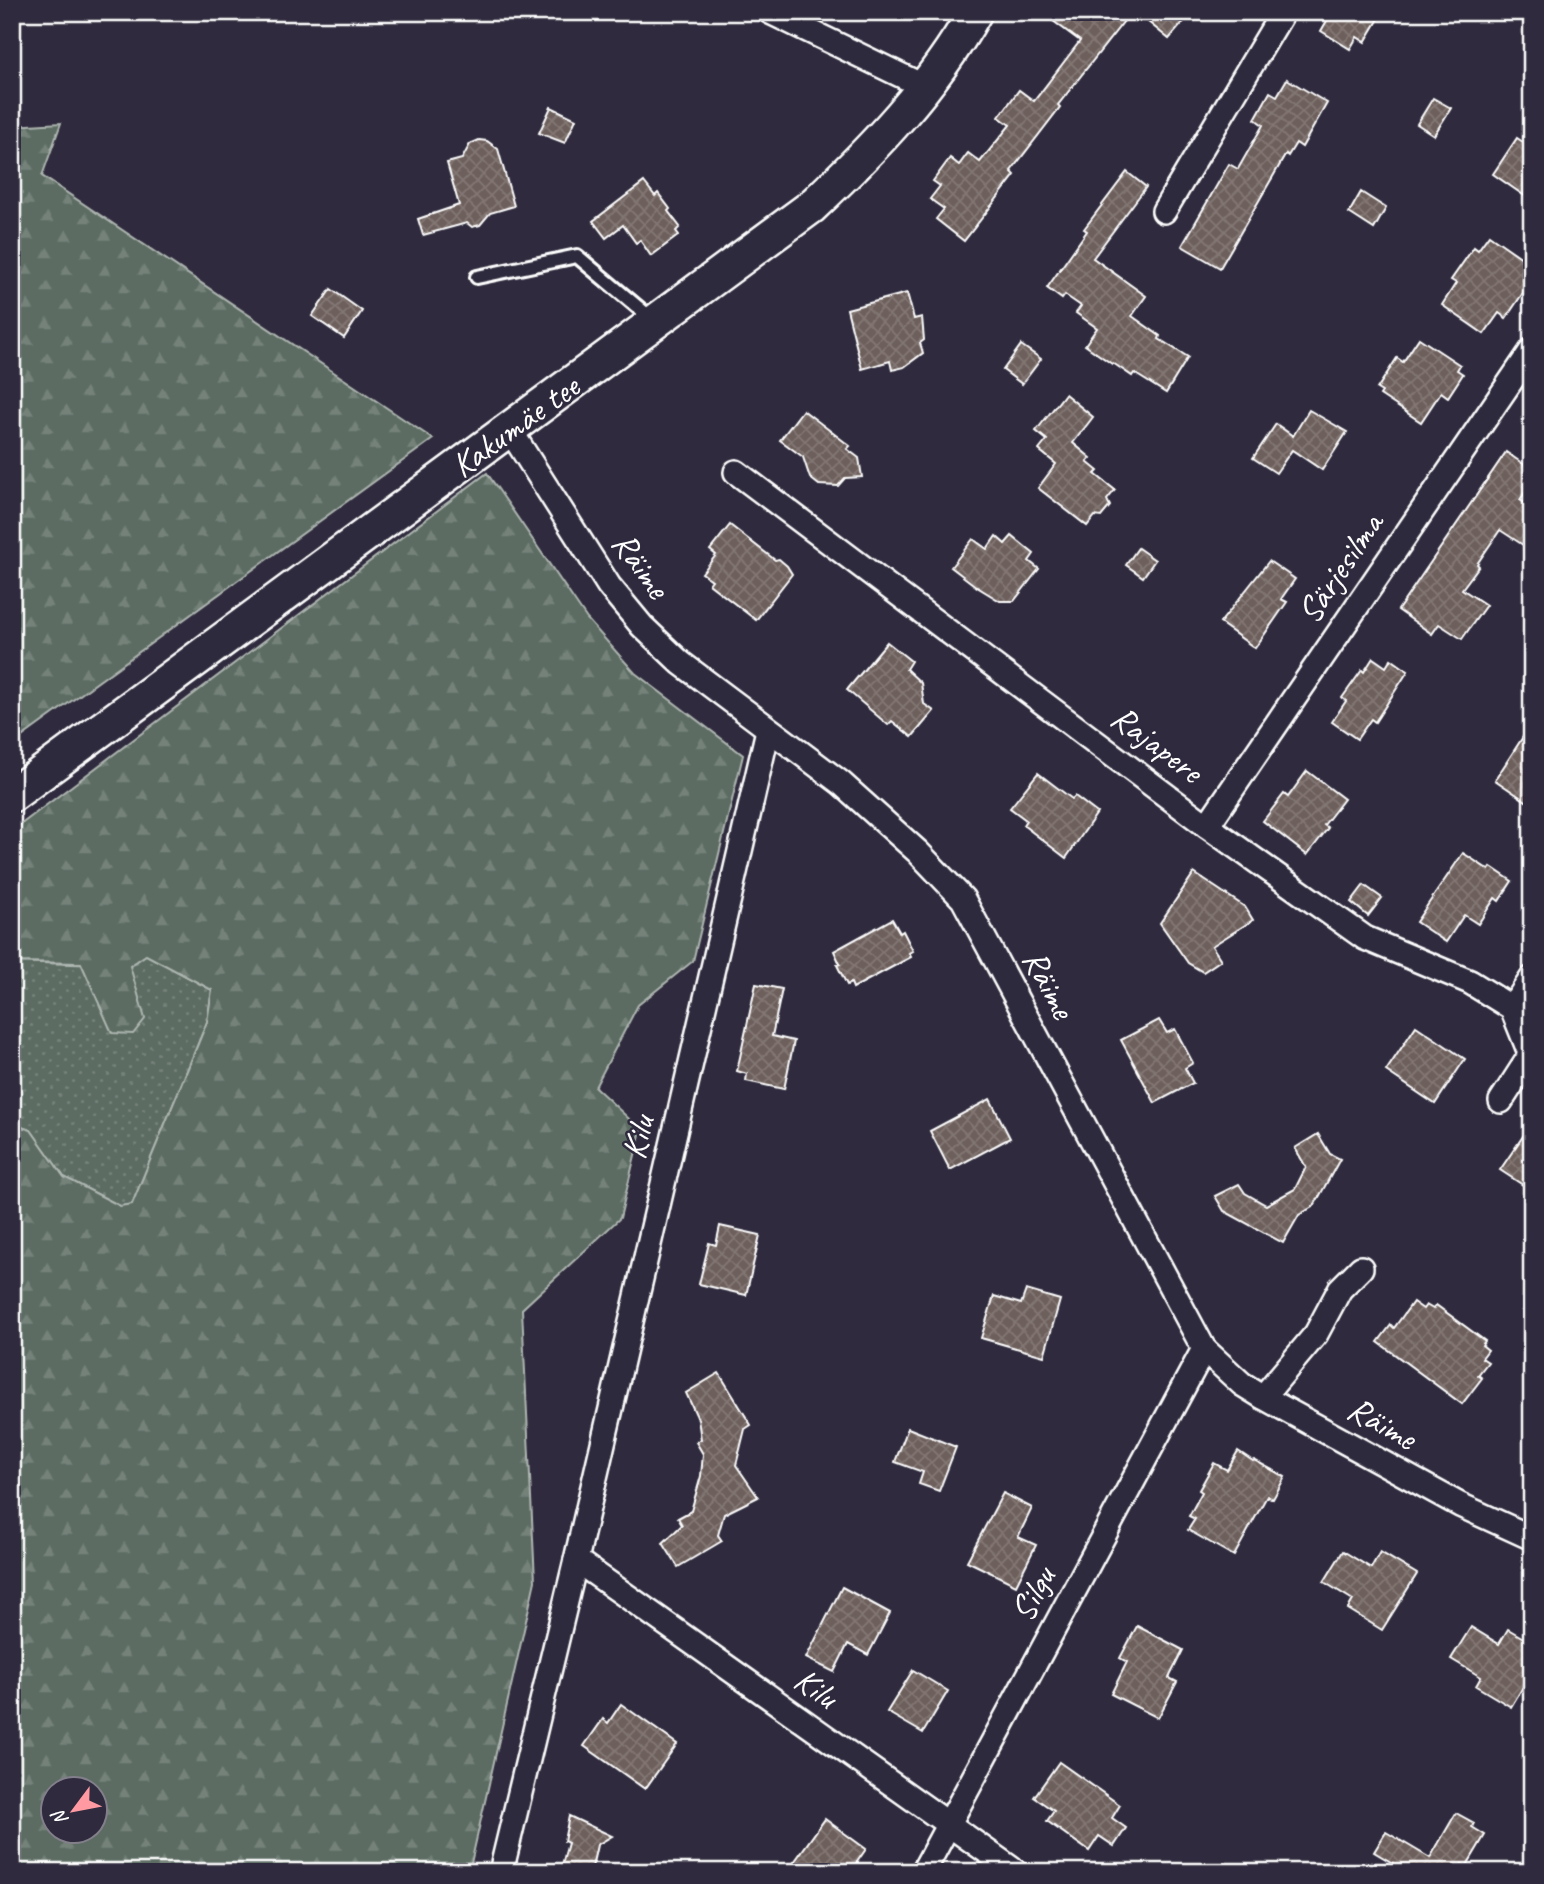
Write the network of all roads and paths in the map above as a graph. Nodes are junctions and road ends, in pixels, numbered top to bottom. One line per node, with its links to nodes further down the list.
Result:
1 (770, 12): 4 (street)
2 (975, 12): 4 (street, Kakumäe tee)
3 (1283, 12): 5 (street)
4 (925, 87): 7 (street, Kakumäe tee)
5 (1164, 211)
6 (477, 276): 7 (lane)
7 (656, 323): 9 (street, Kakumäe tee)
8 (1532, 350): 13 (street, Särjesilma)
9 (510, 430): 11 (street, Räime); 12 (street, Kakumäe tee)
10 (736, 472): 13 (street, Rajapere)
11 (768, 730): 19 (street, Räime); 22 (street, Kilu)
12 (12, 795)
13 (1207, 826): 15 (street, Rajapere)
14 (1532, 978): 15 (street)
15 (1512, 1007): 16 (street)
16 (1531, 1057): 17 (street)
17 (1501, 1101)
18 (1361, 1268): 20 (street)
19 (1205, 1349): 20 (street, Räime); 23 (street, Silgu)
20 (1263, 1397): 21 (street, Räime)
21 (1532, 1538)
22 (576, 1560): 23 (street, Kilu); 24 (street, Kilu)
23 (948, 1826): 25 (street, Silgu); 26 (street, Kilu)
24 (501, 1872)
25 (923, 1872)
26 (1016, 1872)

